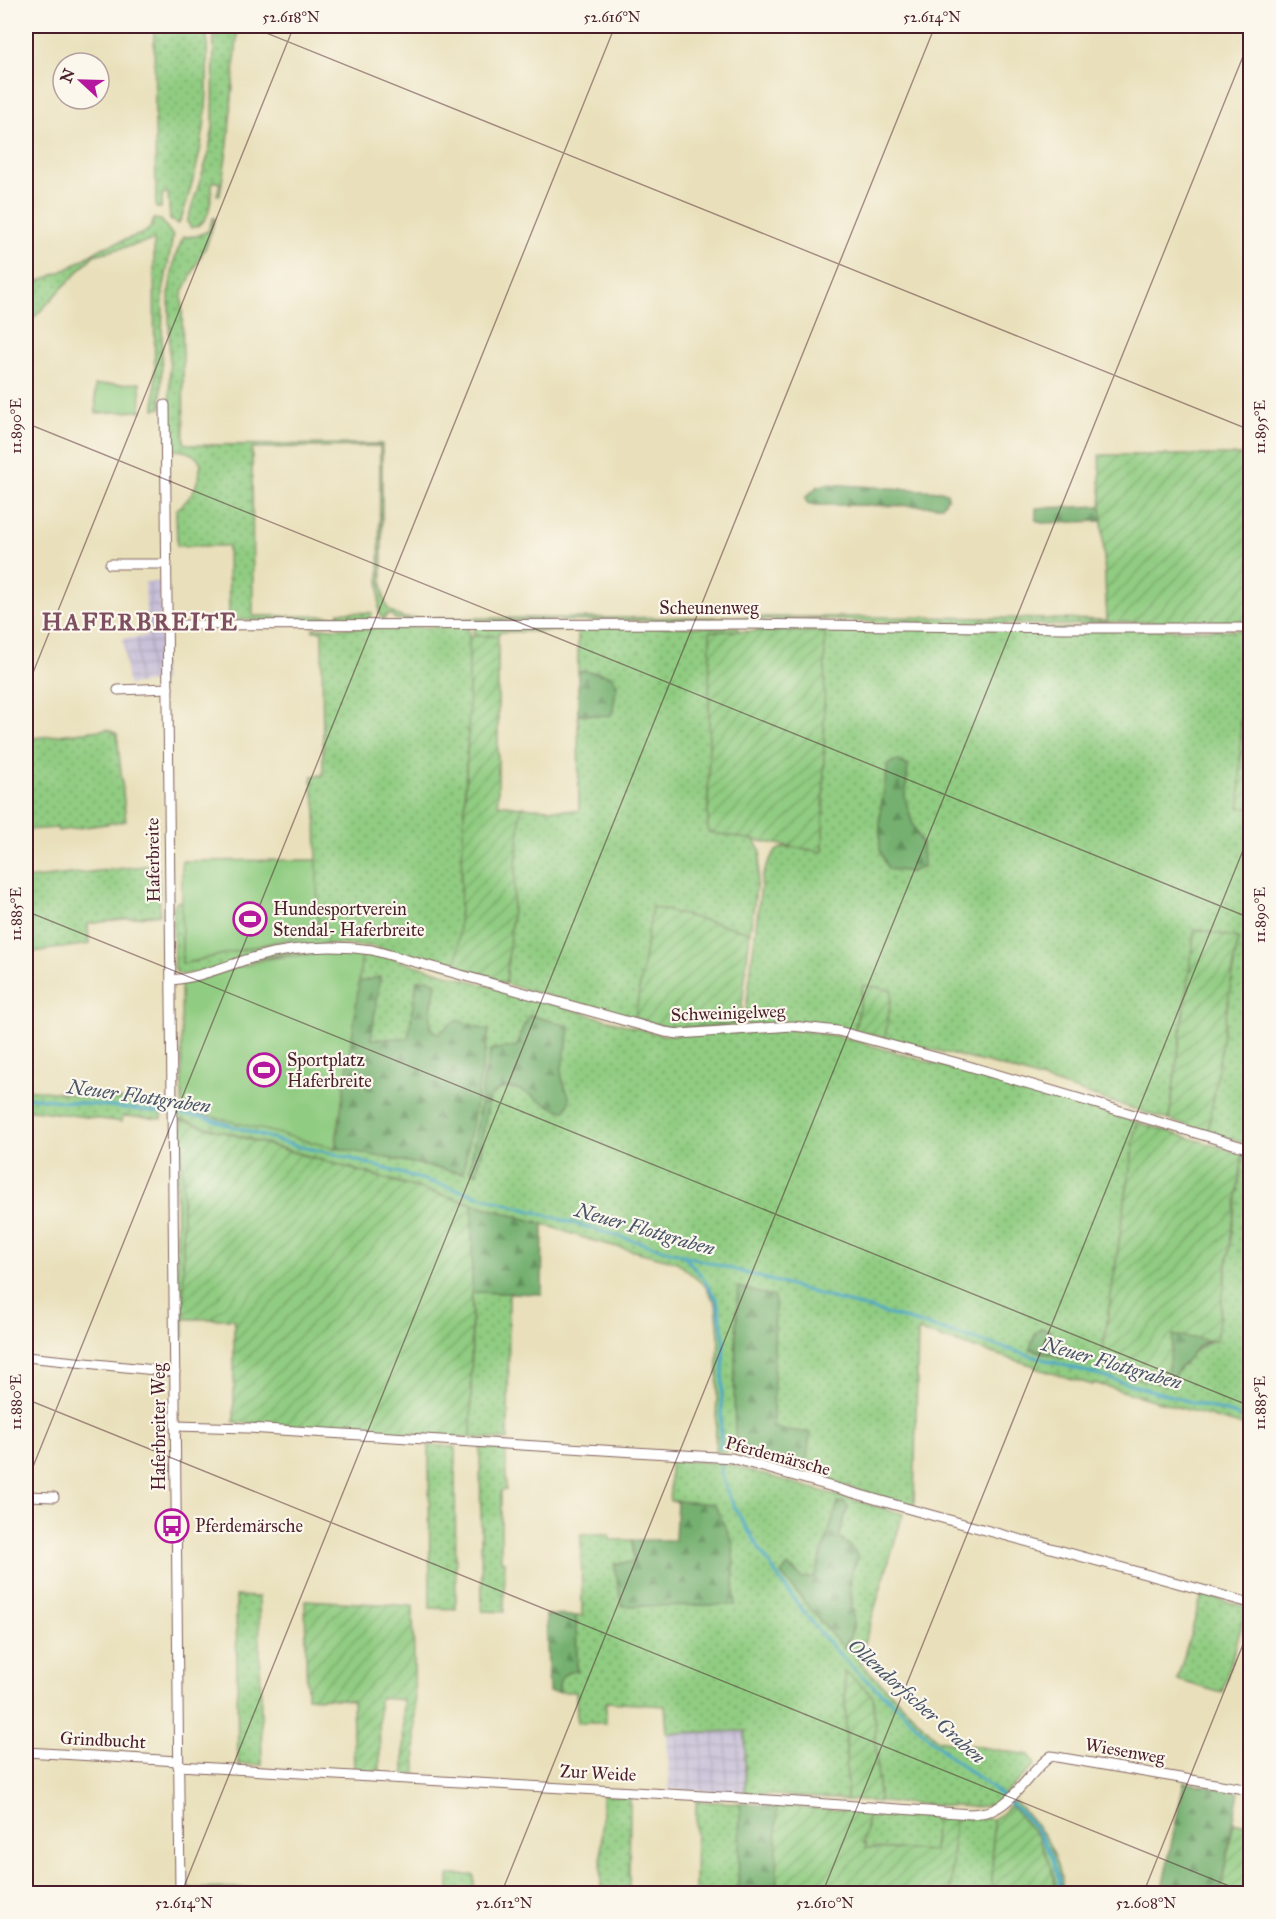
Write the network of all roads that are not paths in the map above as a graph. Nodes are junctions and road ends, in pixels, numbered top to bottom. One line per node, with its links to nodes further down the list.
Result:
1 (165, 405): 3 (street, Haferbreite)
2 (110, 564): 3 (street)
3 (167, 564): 4 (street, Haferbreite)
4 (168, 625): 5 (street, Scheunenweg); 6 (street, Haferbreite)
5 (1251, 627)
6 (168, 688): 7 (street); 8 (street, Haferbreite)
7 (118, 690)
8 (171, 980): 9 (street, Haferbreite); 10 (street, Schweinigelweg)
9 (171, 1032): 12 (street, Haferbreiter Weg)
10 (1251, 1149)
11 (26, 1357): 12 (street)
12 (175, 1372): 13 (street, Haferbreiter Weg)
13 (175, 1426): 16 (street, Pferdemärsche); 18 (street, Haferbreiter Weg)
14 (26, 1496): 15 (street)
15 (54, 1497)
16 (1251, 1603)
17 (26, 1752): 18 (street, Grindbucht)
18 (178, 1763): 20 (street, Zur Weide); 21 (street, Haferbreiter Weg)
19 (1251, 1790): 20 (street, Wiesenweg)
20 (1010, 1797)
21 (180, 1893)

